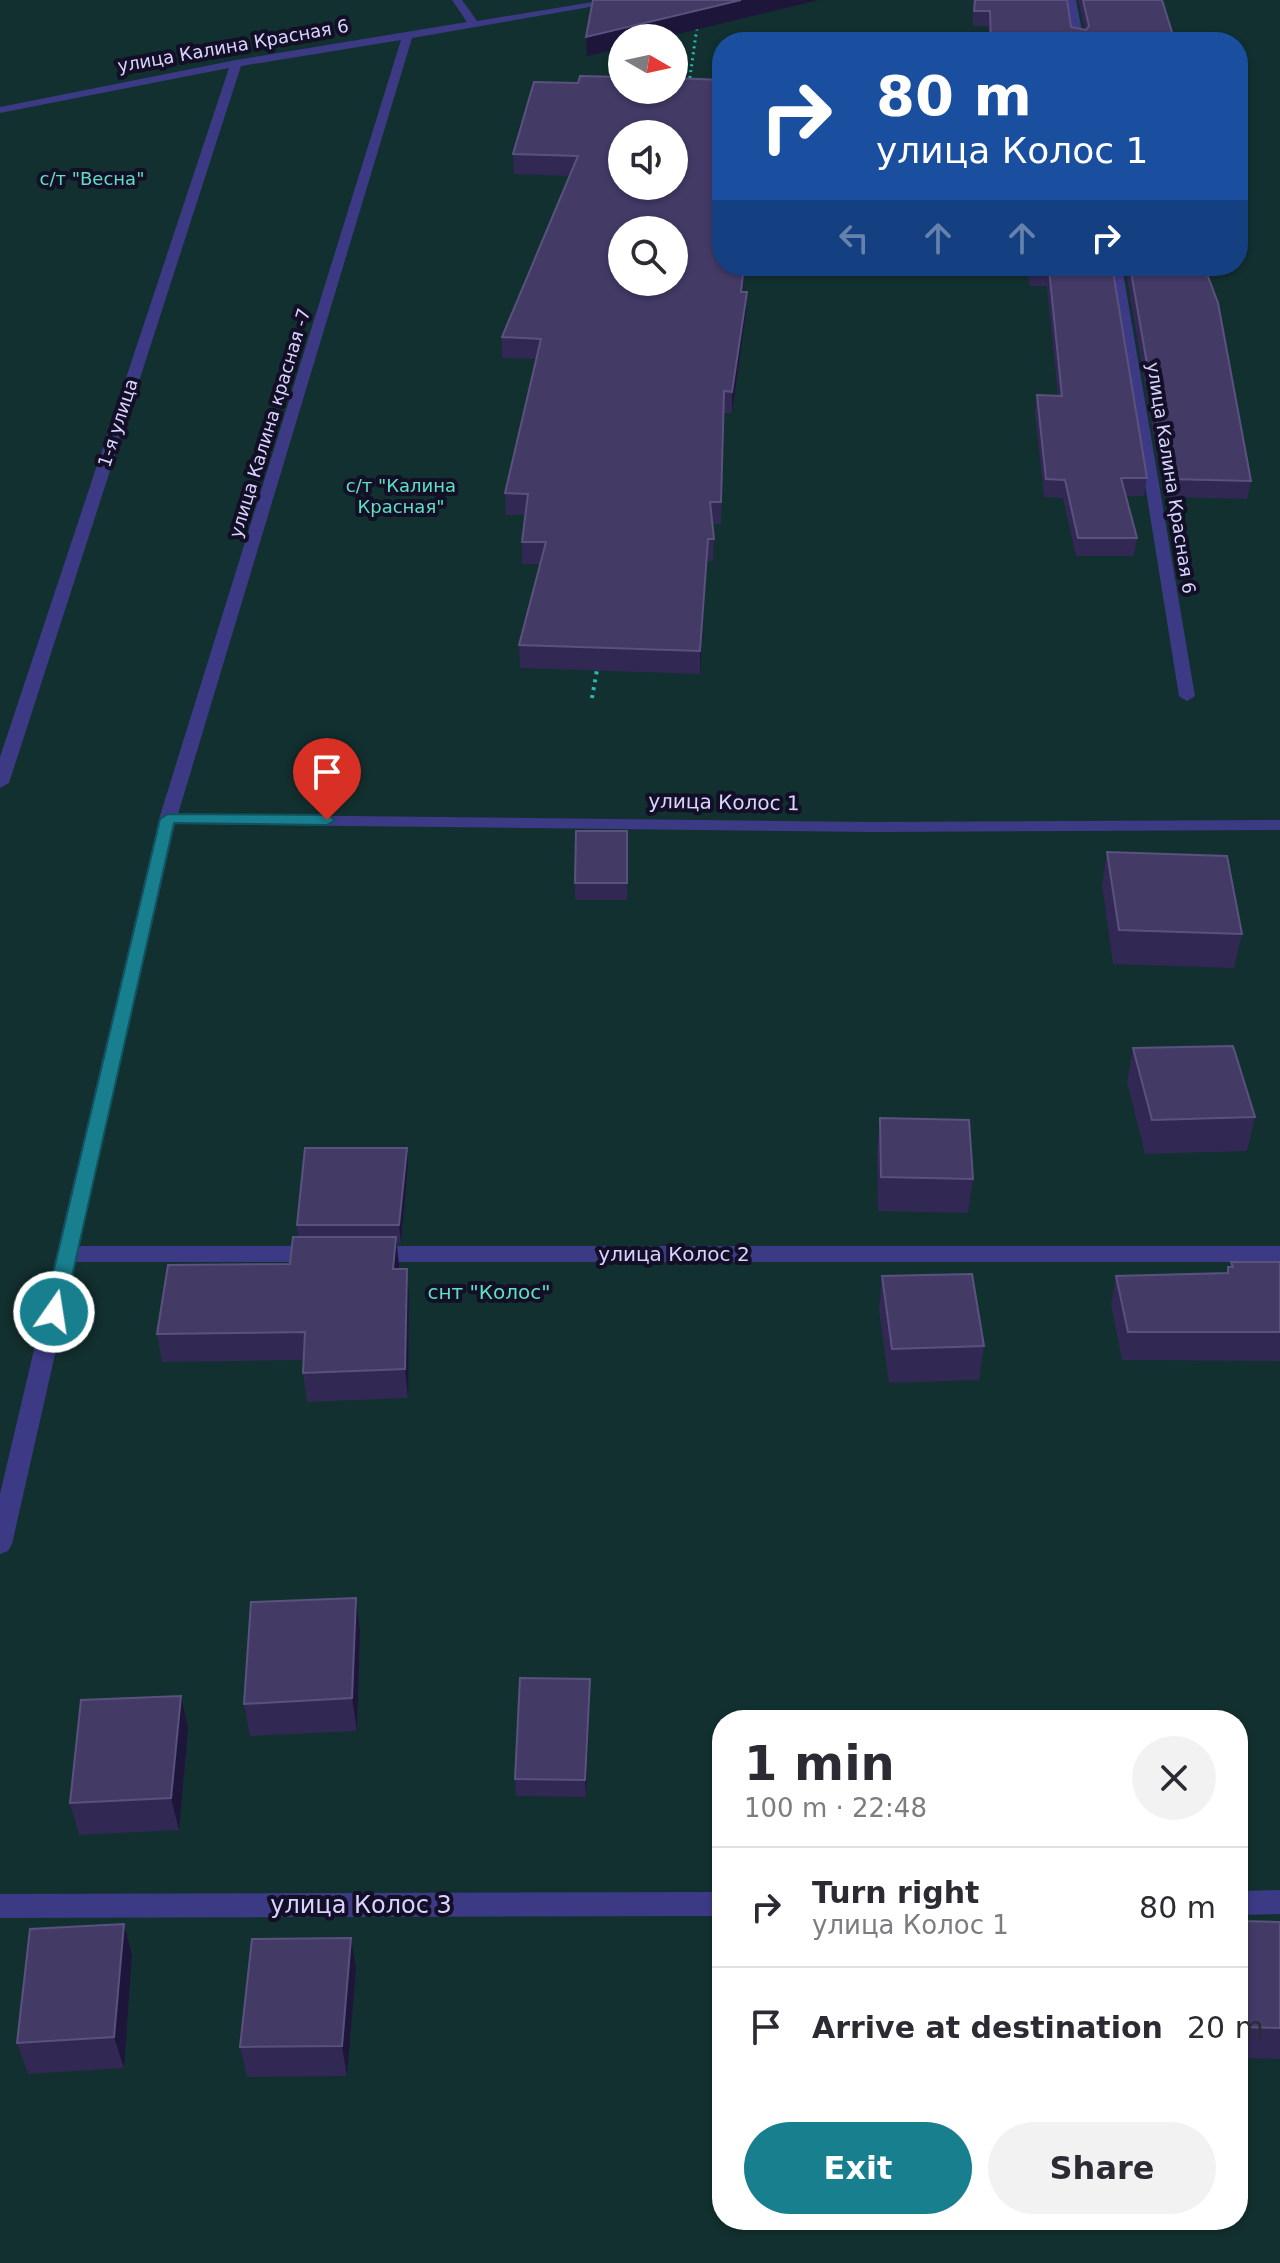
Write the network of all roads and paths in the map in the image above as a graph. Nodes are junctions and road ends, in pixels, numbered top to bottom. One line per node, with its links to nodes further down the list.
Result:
1 (457, 0): 5 (street)
2 (625, 0): 5 (street, улица Калина Красная 6)
3 (1071, 0): 6 (street)
4 (695, 17): 9 (path)
5 (473, 23): 7 (street, улица Калина Красная 6)
6 (1076, 32)
7 (407, 37): 8 (street, улица Калина Красная 6); 16 (street, улица Калина красная -7)
8 (236, 63): 10 (street, улица Калина Красная 6); 15 (street, 1-я улица)
9 (688, 89)
10 (0, 110)
11 (1118, 276): 13 (street, улица Калина Красная 6)
12 (599, 652): 14 (path)
13 (1187, 696)
14 (592, 698)
15 (0, 783)
16 (168, 819): 17 (street, улица Колос 1); 18 (street)
17 (1280, 825)
18 (68, 1254): 19 (street, улица Колос 2); 20 (street)
19 (1280, 1254)
20 (0, 1544)
21 (1280, 1902): 22 (street)
22 (1248, 1903)
23 (712, 1904): 24 (street, улица Колос 3)
24 (0, 1906)

